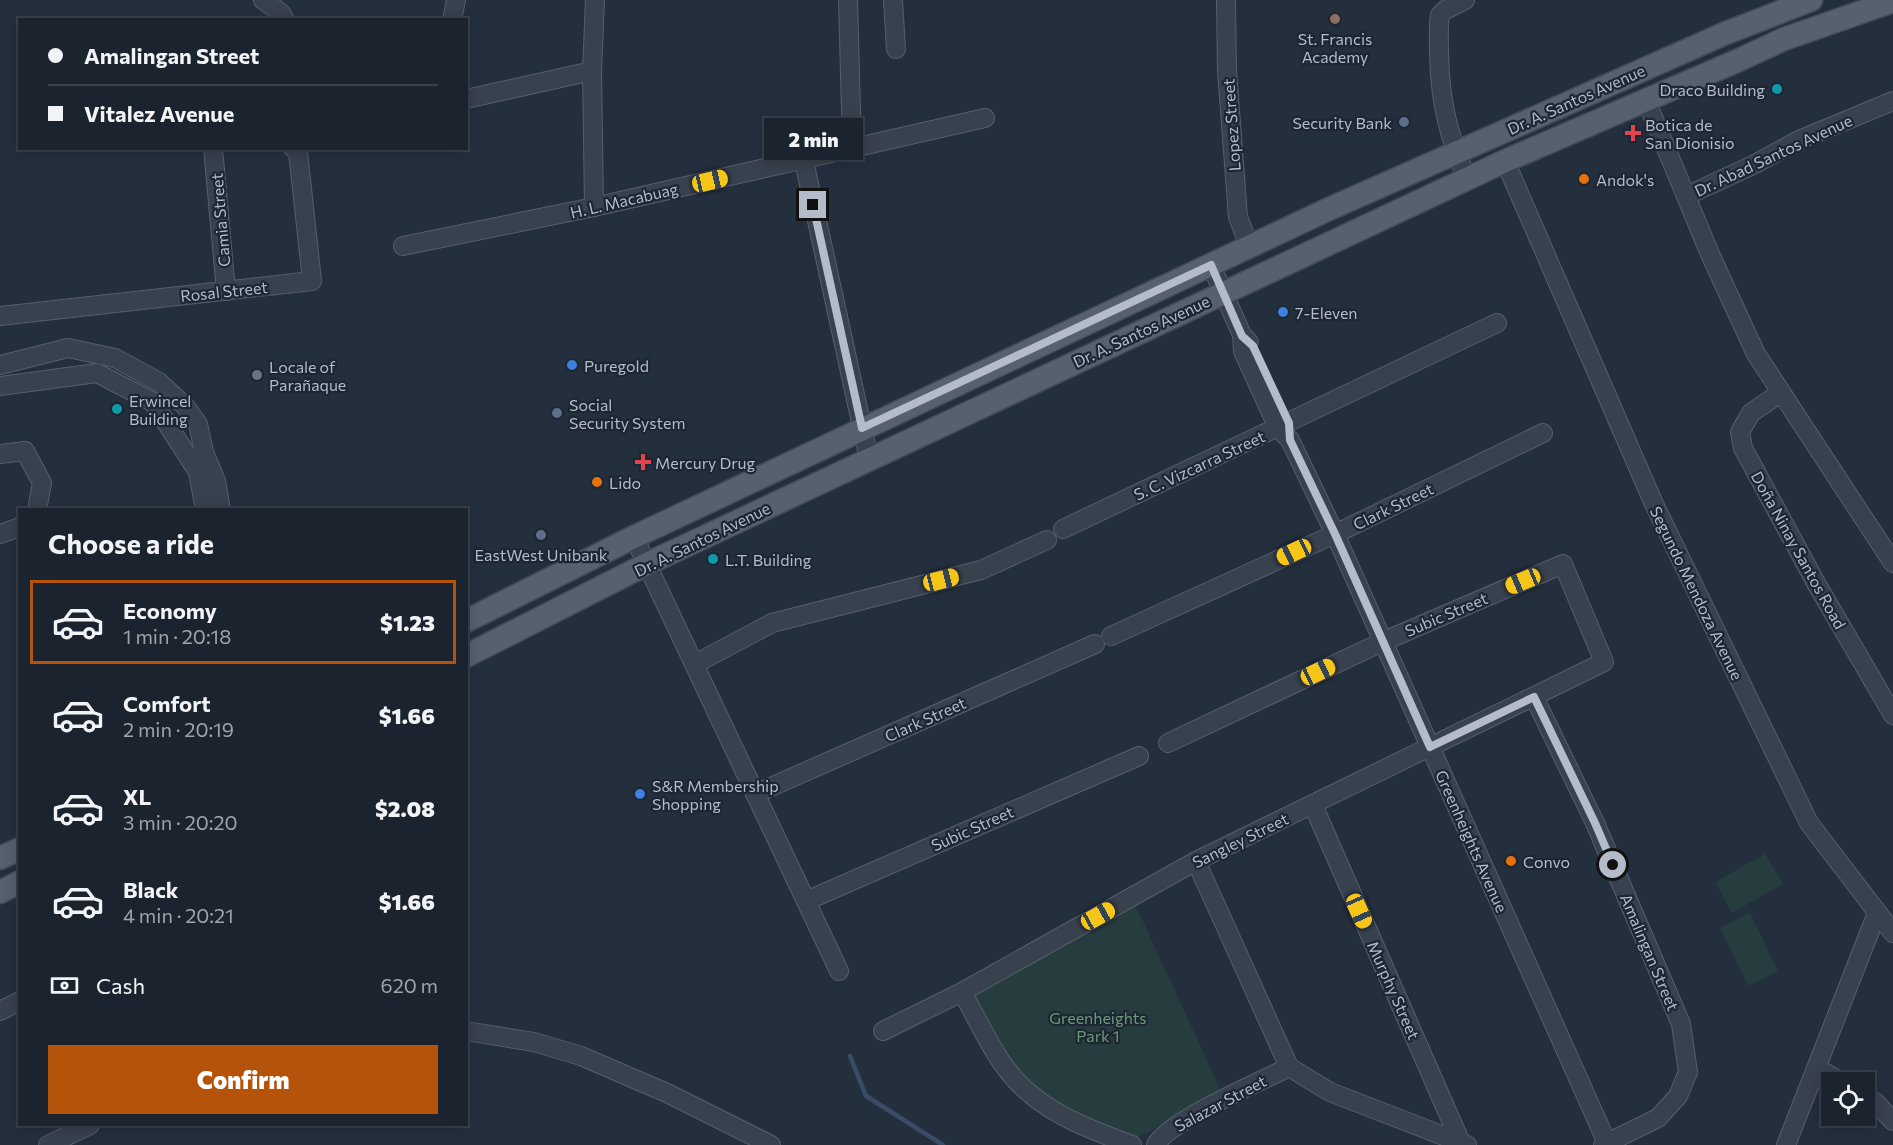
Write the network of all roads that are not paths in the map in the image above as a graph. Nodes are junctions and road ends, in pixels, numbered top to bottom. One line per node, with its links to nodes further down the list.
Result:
1 (263, 0): 11 (street)
2 (456, 0): 12 (street)
3 (595, 0): 15 (street)
4 (848, 0): 20 (street)
5 (893, 0): 14 (street)
6 (1226, 0): 30 (street, Lopez Street)
7 (1466, 0): 23 (street)
8 (1811, 0): 10 (main road, Dr. A. Santos Avenue)
9 (1893, 1): 13 (main road, Dr. A. Santos Avenue)
10 (1773, 7): 13 (street); 23 (main road, Dr. A. Santos Avenue)
11 (283, 11)
12 (452, 18)
13 (1784, 39): 17 (main road, Dr. A. Santos Avenue)
14 (896, 49)
15 (592, 71): 16 (street); 28 (street)
16 (468, 99)
17 (1646, 100): 25 (main road, Dr. A. Santos Avenue); 27 (street)
18 (1893, 101): 27 (street, Dr. Abad Santos Avenue)
19 (985, 118): 20 (street, H. L. Macabuag)
20 (852, 149): 24 (street, H. L. Macabuag)
21 (213, 150): 32 (street, Camia Street)
22 (296, 150): 32 (street, Rosal Street)
23 (1456, 152): 26 (street); 30 (main road, Dr. A. Santos Avenue)
24 (804, 160): 28 (street, H. L. Macabuag); 40 (street)
25 (1505, 161): 26 (main road, Dr. A. Santos Avenue); 73 (street, Segundo Mendoza Avenue)
26 (1468, 180): 33 (main road, Dr. A. Santos Avenue)
27 (1686, 196): 38 (street)
28 (594, 207): 29 (street, H. L. Macabuag)
29 (403, 246)
30 (1250, 248): 31 (main road, Dr. A. Santos Avenue)
31 (1211, 265): 33 (street, Greenheights Avenue); 40 (main road, Dr. A. Santos Avenue)
32 (226, 291): 34 (street, Rosal Street)
33 (1224, 292): 41 (street, Greenheights Avenue); 45 (main road, Dr. A. Santos Avenue)
34 (0, 316)
35 (1497, 323): 41 (street, S. C. Vizcarra Street)
36 (0, 366): 39 (street)
37 (0, 386): 43 (street)
38 (1780, 393): 55 (street); 63 (street, Doña Ninay Santos Road)
39 (198, 424): 43 (street); 48 (street)
40 (862, 428): 45 (street); 53 (main road, Dr. A. Santos Avenue)
41 (1286, 430): 50 (street, S. C. Vizcarra Street); 52 (street, Greenheights Avenue)
42 (1543, 433): 52 (street, Clark Street)
43 (175, 434): 47 (street)
44 (0, 454): 46 (street)
45 (869, 459): 56 (main road, Dr. A. Santos Avenue)
46 (37, 508)
47 (205, 508)
48 (221, 508)
49 (18, 528): 51 (street)
50 (1063, 529)
51 (0, 534)
52 (1335, 534): 58 (street, Greenheights Avenue); 67 (street, Clark Street)
53 (634, 537): 56 (street); 57 (main road, Dr. A. Santos Avenue)
54 (1047, 540): 61 (street)
55 (1893, 563)
56 (648, 564): 59 (main road, Dr. A. Santos Avenue); 61 (street)
57 (468, 620)
58 (1382, 642): 60 (street, Subic Street); 64 (street, Subic Street); 65 (street, Greenheights Avenue)
59 (468, 655)
60 (1604, 662): 62 (street, Sangley Street)
61 (695, 664): 67 (street)
62 (1534, 697): 65 (street, Sangley Street); 89 (street, Amalingan Street)
63 (1893, 715)
64 (1168, 743)
65 (1430, 747): 68 (street, Sangley Street); 89 (street, Greenheights Avenue)
66 (1139, 756): 72 (street, Subic Street)
67 (755, 794): 72 (street)
68 (1312, 805): 71 (street, Sangley Street); 88 (street, Murphy Street)
69 (18, 850): 70 (main road)
70 (0, 858)
71 (1196, 861): 76 (street, Sangley Street); 81 (street)
72 (806, 901): 75 (street)
73 (1877, 913): 74 (street, Segundo Mendoza Avenue); 82 (street)
74 (1893, 933)
75 (839, 971)
76 (962, 992): 80 (street, Sangley Street); 91 (street)
77 (18, 1003): 78 (street)
78 (0, 1011)
79 (468, 1031): 87 (street)
80 (883, 1031)
81 (1289, 1067): 88 (street); 92 (street, Salazar Street)
82 (1817, 1068): 83 (street); 93 (street)
83 (1824, 1072)
84 (1875, 1102): 85 (street)
85 (1893, 1121)
86 (88, 1126): 90 (street)
87 (765, 1144)
88 (1464, 1144)
89 (1606, 1144)
90 (48, 1145)
91 (1132, 1145)
92 (1156, 1145)
93 (1786, 1145)

